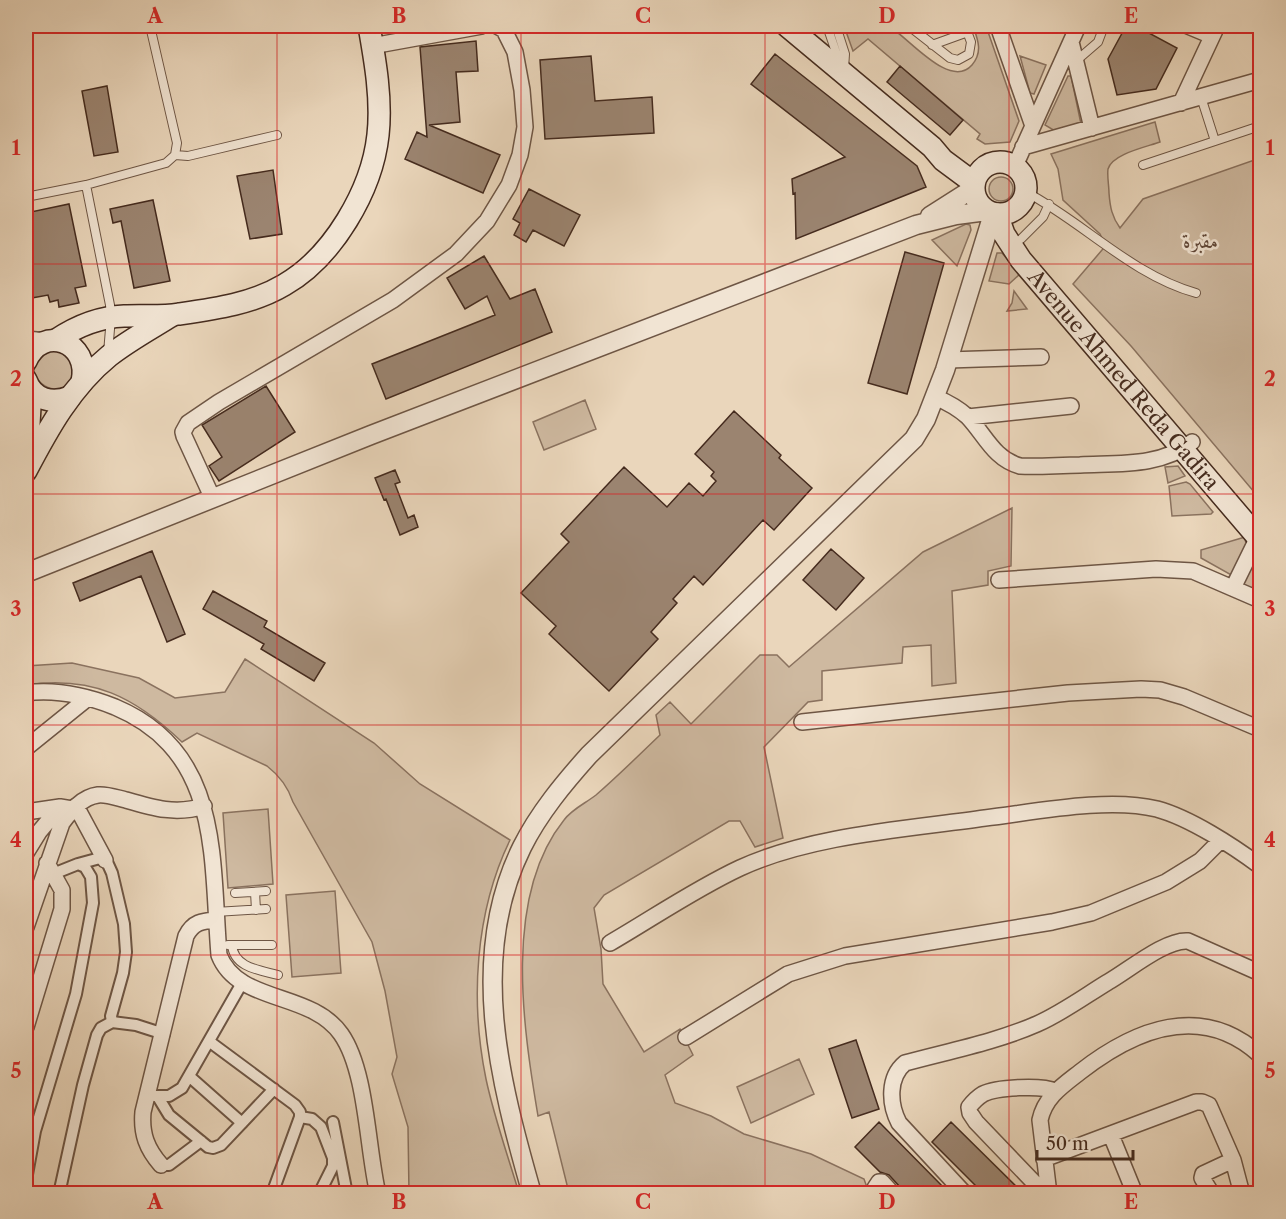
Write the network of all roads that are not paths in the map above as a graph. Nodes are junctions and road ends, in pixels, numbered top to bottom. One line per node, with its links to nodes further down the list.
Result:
1 (150, 26): 27 (lane)
2 (482, 26): 14 (street)
3 (497, 26): 55 (street)
4 (787, 26): 18 (main road)
5 (827, 26): 18 (lane)
6 (836, 26): 18 (lane)
7 (909, 26): 16 (lane)
8 (998, 26): 22 (street)
9 (1078, 26): 15 (street)
10 (1104, 26): 17 (lane)
11 (1188, 26): 13 (street)
12 (967, 29): 16 (lane); 16 (lane)
13 (1215, 31): 21 (street)
14 (370, 36): 39 (main road)
15 (1071, 42): 17 (street); 22 (street)
16 (932, 45)
17 (1076, 61): 24 (street)
18 (843, 71): 30 (main road)
19 (1260, 80): 20 (street)
20 (1201, 97): 21 (street); 26 (lane)
21 (1181, 103): 24 (street)
22 (1033, 126): 28 (street)
23 (1260, 126): 26 (lane)
24 (1092, 128): 28 (street)
25 (277, 135): 27 (lane)
26 (1215, 141): 29 (lane)
27 (175, 155): 31 (lane)
28 (1019, 157): 30 (main road); 32 (main road)
29 (1143, 165)
30 (976, 180): 35 (main road); 36 (street)
31 (87, 185): 33 (lane); 40 (lane)
32 (1026, 192): 34 (lane); 35 (main road)
33 (26, 197)
34 (1049, 204): 37 (lane); 38 (lane)
35 (996, 213): 36 (street); 37 (main road, Avenue Ahmed Reda Gadira); 45 (street); 53 (main road, Avenue Ahmed Reda Gadira)
36 (916, 225): 55 (street)
37 (1021, 239): 53 (main road, Avenue Ahmed Reda Gadira)
38 (1197, 293)
39 (171, 316): 40 (main road); 43 (main road)
40 (111, 317): 42 (main road); 43 (lane)
41 (26, 339): 42 (street)
42 (52, 341): 46 (main road); 48 (main road)
43 (107, 357): 48 (main road)
44 (1041, 357): 45 (street)
45 (948, 360): 49 (street)
46 (26, 361)
47 (27, 386): 48 (main road); 52 (main road)
48 (76, 389): 54 (main road)
49 (935, 397): 51 (street); 113 (street)
50 (1071, 406): 51 (street)
51 (968, 417): 53 (street)
52 (26, 436)
53 (1188, 446): 56 (main road, Avenue Ahmed Reda Gadira)
54 (26, 471)
55 (213, 499): 57 (street)
56 (1260, 533): 59 (street)
57 (26, 573)
58 (999, 580): 59 (street)
59 (1233, 588): 60 (street)
60 (1260, 600)
61 (26, 693): 62 (street)
62 (88, 698): 65 (street); 66 (street)
63 (802, 722): 64 (street)
64 (1260, 729)
65 (26, 748)
66 (204, 806): 67 (street); 80 (street)
67 (70, 807): 68 (street); 70 (street); 71 (street); 74 (street)
68 (26, 812)
69 (1221, 840): 73 (street); 82 (street); 91 (street)
70 (26, 853)
71 (105, 860): 72 (street); 88 (street)
72 (78, 864): 74 (street); 107 (street)
73 (1260, 866)
74 (50, 868): 81 (street); 89 (street)
75 (266, 891): 76 (lane)
76 (255, 892): 77 (lane); 79 (lane)
77 (235, 893)
78 (266, 909): 79 (lane)
79 (256, 910): 80 (lane)
80 (216, 916): 83 (street); 90 (street)
81 (26, 927)
82 (610, 943)
83 (225, 945): 84 (lane); 86 (lane); 87 (street)
84 (272, 945)
85 (1260, 973): 116 (street)
86 (278, 975)
87 (242, 983): 92 (street); 112 (street)
88 (112, 1022): 90 (street); 108 (street)
89 (26, 1027)
90 (164, 1034): 97 (street)
91 (686, 1037)
92 (210, 1042): 94 (street); 95 (street)
93 (1260, 1055): 96 (street)
94 (190, 1077): 97 (street); 100 (street)
95 (274, 1089): 98 (street); 100 (street)
96 (1054, 1092): 103 (street); 117 (street)
97 (153, 1096): 102 (street); 106 (street)
98 (300, 1117): 105 (street); 109 (street)
99 (333, 1122): 105 (street)
100 (242, 1123): 102 (street)
101 (1112, 1134): 103 (street); 104 (street); 118 (street)
102 (201, 1141): 106 (street)
103 (1044, 1159): 117 (street)
104 (1233, 1160): 119 (street); 120 (street)
105 (337, 1164): 110 (street); 111 (street)
106 (161, 1165)
107 (26, 1180)
108 (59, 1194)
109 (272, 1194)
110 (319, 1194)
111 (347, 1194)
112 (378, 1194)
113 (532, 1194)
114 (877, 1194): 115 (street)
115 (893, 1194)
116 (965, 1194)
117 (1047, 1194)
118 (1135, 1194)
119 (1212, 1194)
120 (1242, 1194)

